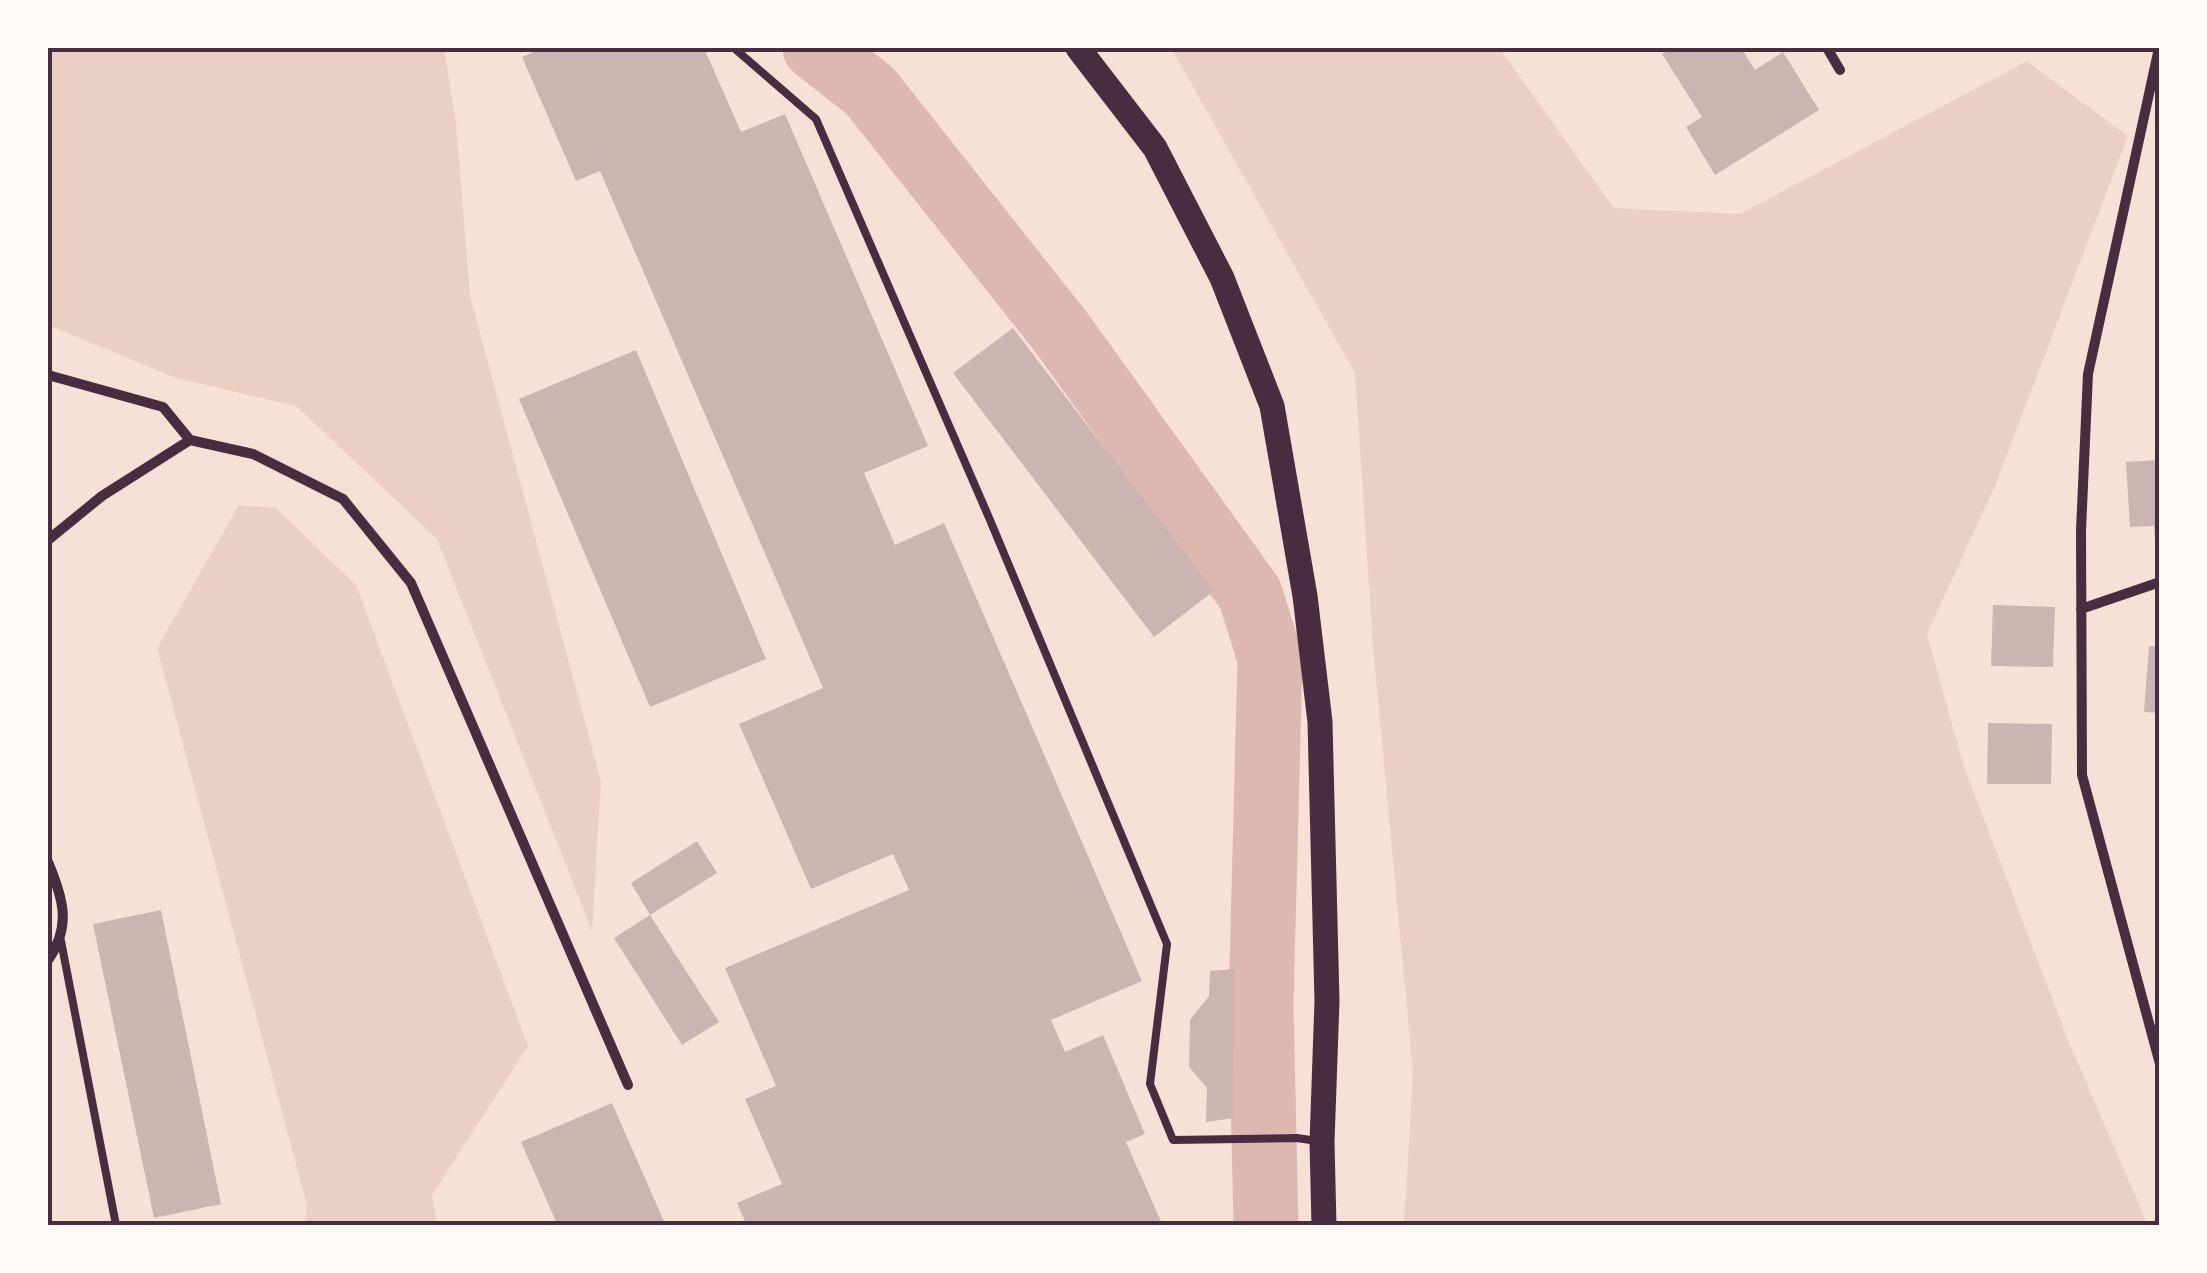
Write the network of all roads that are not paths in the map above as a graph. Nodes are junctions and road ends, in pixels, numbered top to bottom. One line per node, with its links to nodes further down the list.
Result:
1 (734, 48): 16 (lane)
2 (1078, 48): 16 (main road)
3 (1827, 48): 5 (street)
4 (2159, 48): 10 (street)
5 (1840, 70)
6 (48, 374): 7 (street)
7 (190, 440): 8 (street); 15 (street)
8 (48, 540)
9 (2160, 582): 10 (street)
10 (2082, 609): 14 (street)
11 (48, 862): 12 (street)
12 (61, 941): 13 (street); 17 (lane)
13 (48, 960)
14 (2160, 1064)
15 (628, 1085)
16 (1310, 1140): 18 (main road)
17 (116, 1225)
18 (1324, 1226)

